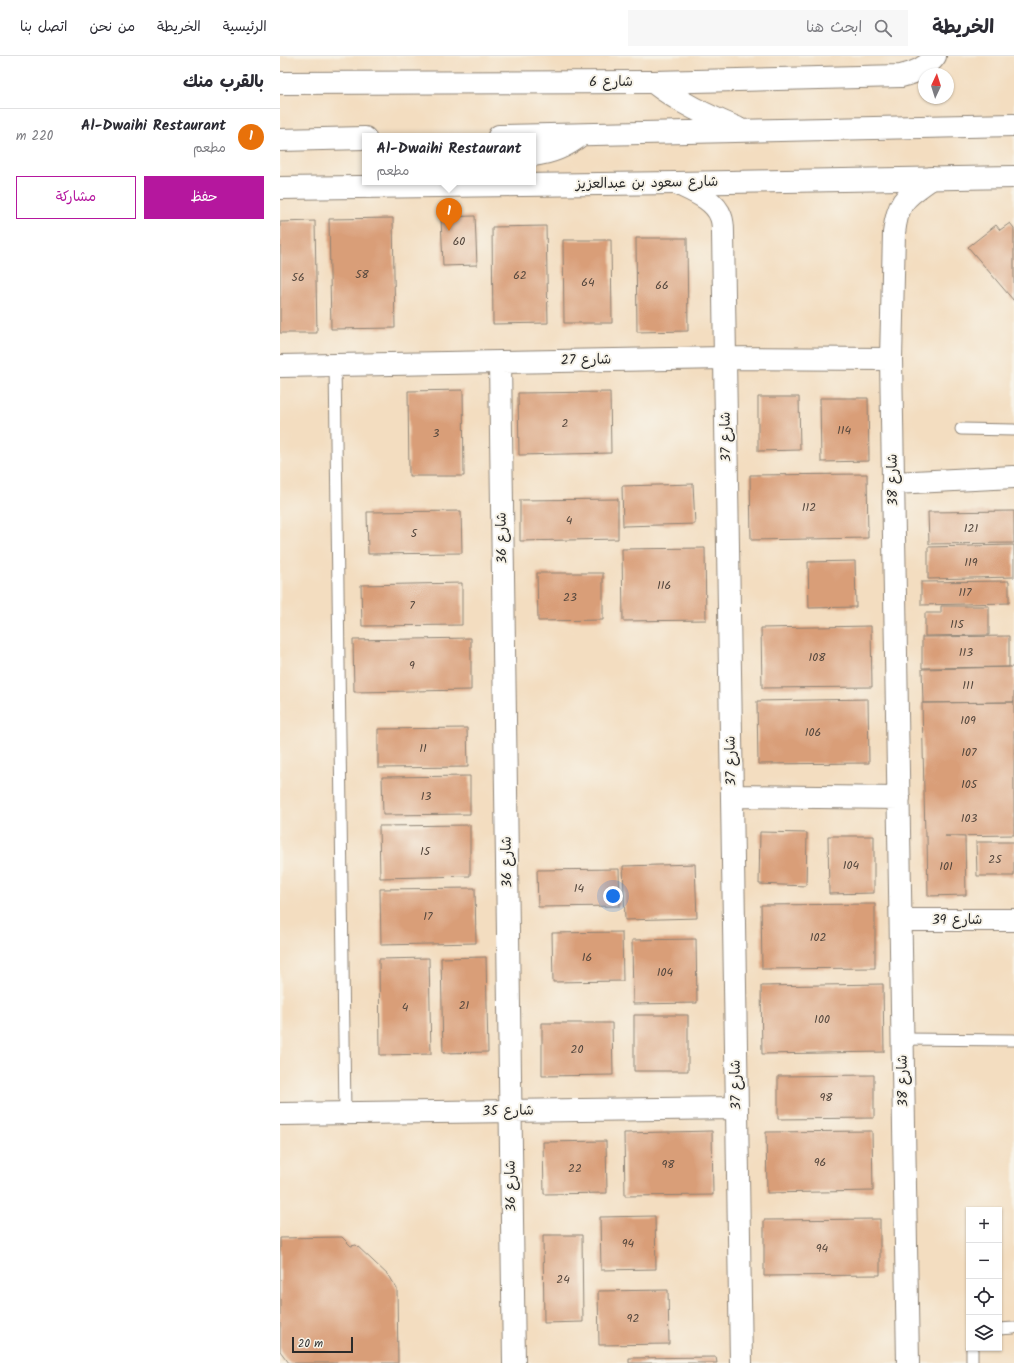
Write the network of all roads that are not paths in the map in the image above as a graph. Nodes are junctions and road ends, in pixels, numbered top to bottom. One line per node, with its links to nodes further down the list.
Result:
1 (935, 56): 2 (street, شارع 6)
2 (653, 82): 3 (street, شارع 6); 5 (street)
3 (280, 83)
4 (1014, 125): 5 (street)
5 (746, 131): 6 (street)
6 (581, 135): 7 (street); 10 (street)
7 (536, 136)
8 (362, 138): 9 (street)
9 (280, 140)
10 (536, 155)
11 (1014, 177): 12 (street, شارع سعود بن عبدالعزيز)
12 (932, 178): 13 (street, شارع سعود بن عبدالعزيز); 18 (street, شارع 38)
13 (676, 183): 14 (street, شارع سعود بن عبدالعزيز); 17 (street, شارع 37)
14 (536, 184)
15 (362, 185): 16 (street, شارع سعود بن عبدالعزيز)
16 (280, 188)
17 (725, 358): 18 (street, شارع 27); 19 (street, شارع 27); 26 (street, شارع 37)
18 (892, 358): 25 (street, شارع 38)
19 (500, 362): 20 (street, شارع 27); 33 (street, شارع 36)
20 (335, 365): 21 (street, شارع 27); 34 (lane)
21 (280, 366)
22 (961, 429): 23 (lane)
23 (1014, 430)
24 (1014, 477): 25 (street)
25 (894, 483): 27 (street, شارع 38)
26 (732, 796): 27 (street); 32 (street, شارع 37)
27 (899, 798): 28 (street, شارع 38)
28 (901, 920): 29 (street, شارع 39); 30 (street, شارع 38)
29 (1014, 920)
30 (903, 1039): 31 (lane); 41 (street, شارع 38)
31 (1014, 1040)
32 (737, 1108): 33 (street, شارع 35); 40 (street, شارع 37)
33 (510, 1111): 34 (street, شارع 35); 39 (street, شارع 36)
34 (345, 1113): 35 (street, شارع 35)
35 (280, 1114)
36 (1014, 1328): 37 (lane)
37 (1002, 1329)
38 (972, 1351): 42 (lane)
39 (514, 1363)
40 (741, 1363)
41 (908, 1363)
42 (972, 1363)

